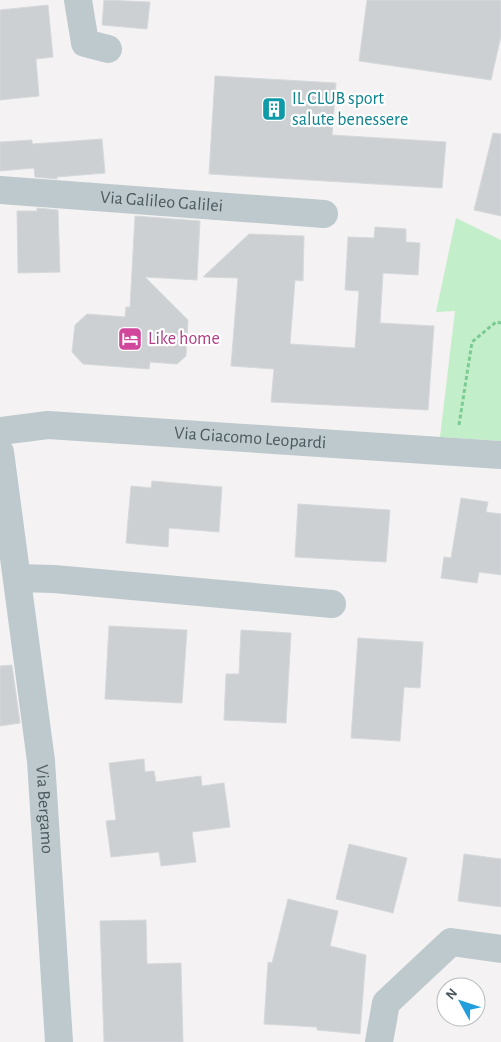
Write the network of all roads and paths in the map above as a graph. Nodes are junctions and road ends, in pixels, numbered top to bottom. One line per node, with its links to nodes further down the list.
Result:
1 (78, 0): 2 (street)
2 (108, 49)
3 (0, 190): 4 (street, Via Galileo Galilei)
4 (324, 214)
5 (501, 323): 7 (path)
6 (0, 431): 7 (street, Via Giacomo Leopardi)
7 (455, 453): 8 (street, Via Giacomo Leopardi)
8 (501, 455)
9 (1, 469): 10 (street, Via Bergamo)
10 (18, 578): 11 (street); 13 (street, Via Bergamo)
11 (332, 604)
12 (501, 949): 14 (street)
13 (60, 1042)
14 (379, 1042)

